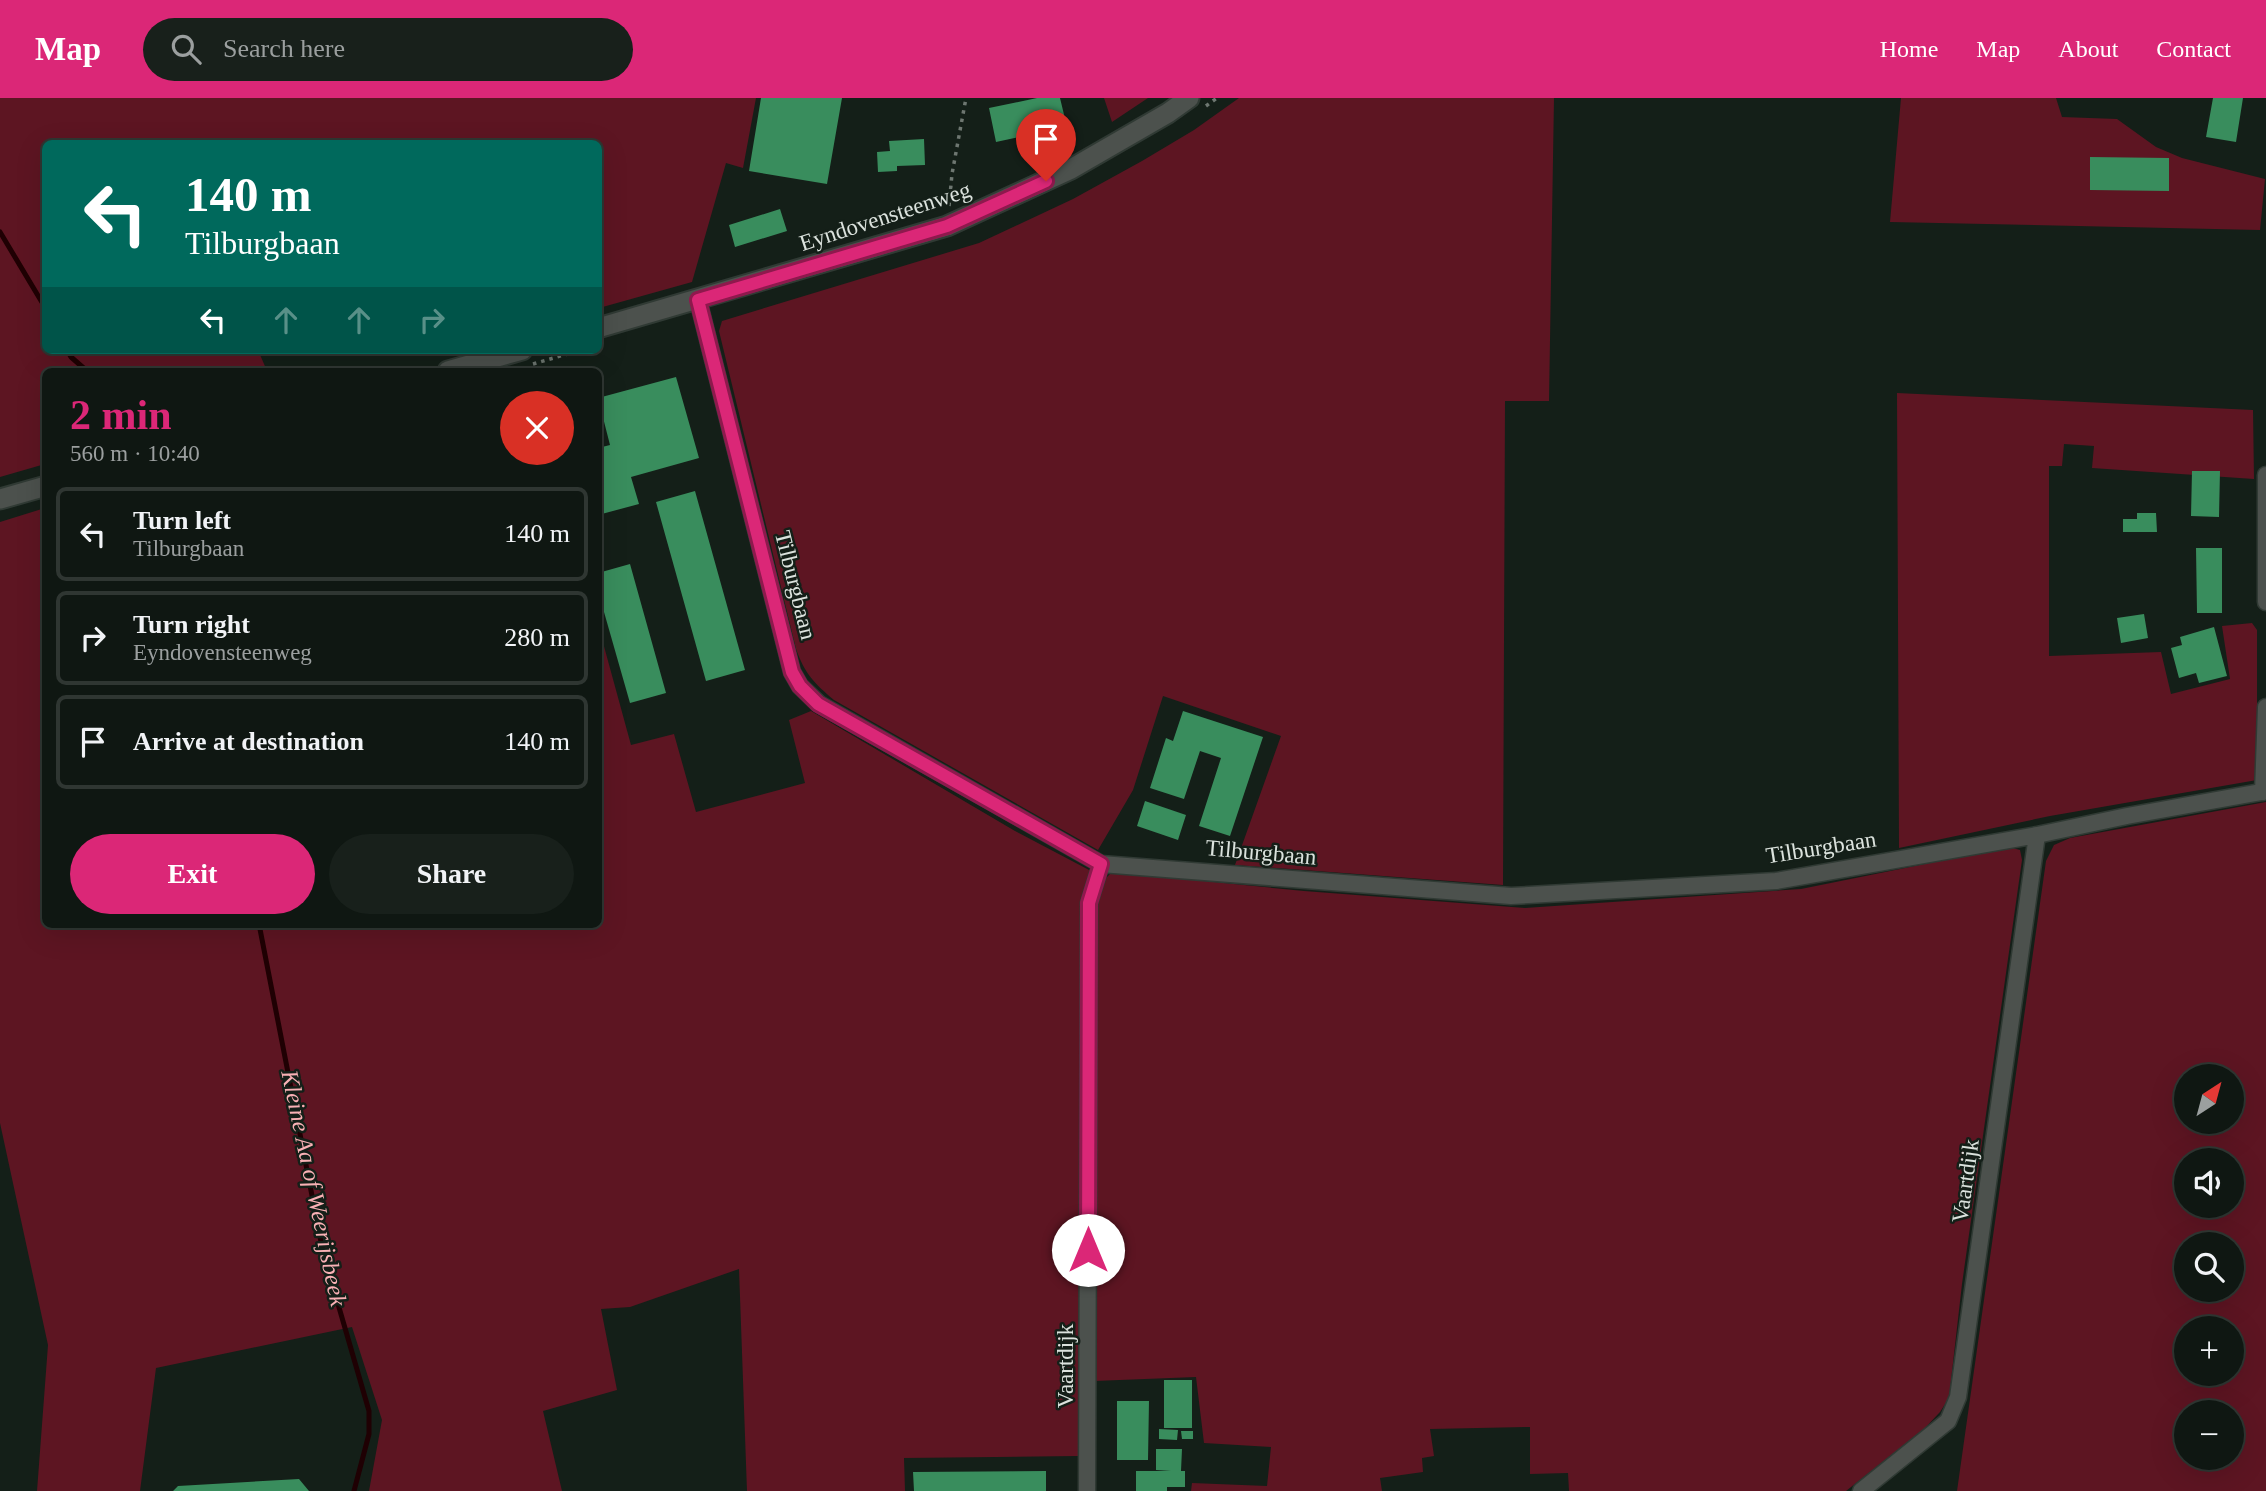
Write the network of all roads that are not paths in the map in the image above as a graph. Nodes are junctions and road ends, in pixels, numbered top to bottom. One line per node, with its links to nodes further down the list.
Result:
1 (1189, 98): 2 (street, Eyndovensteenweg)
2 (698, 300): 3 (street); 13 (street, Tilburgbaan)
3 (602, 327)
4 (527, 357): 5 (street)
5 (465, 368)
6 (2266, 475): 9 (street)
7 (42, 487): 8 (street)
8 (0, 499)
9 (2266, 602)
10 (2266, 708): 11 (street, Tilburgbaan)
11 (2265, 792): 12 (street, Tilburgbaan)
12 (2037, 835): 13 (street, Tilburgbaan); 15 (street, Vaartdijk)
13 (1101, 864): 14 (street, Vaartdijk)
14 (1087, 1491)
15 (1861, 1491)

